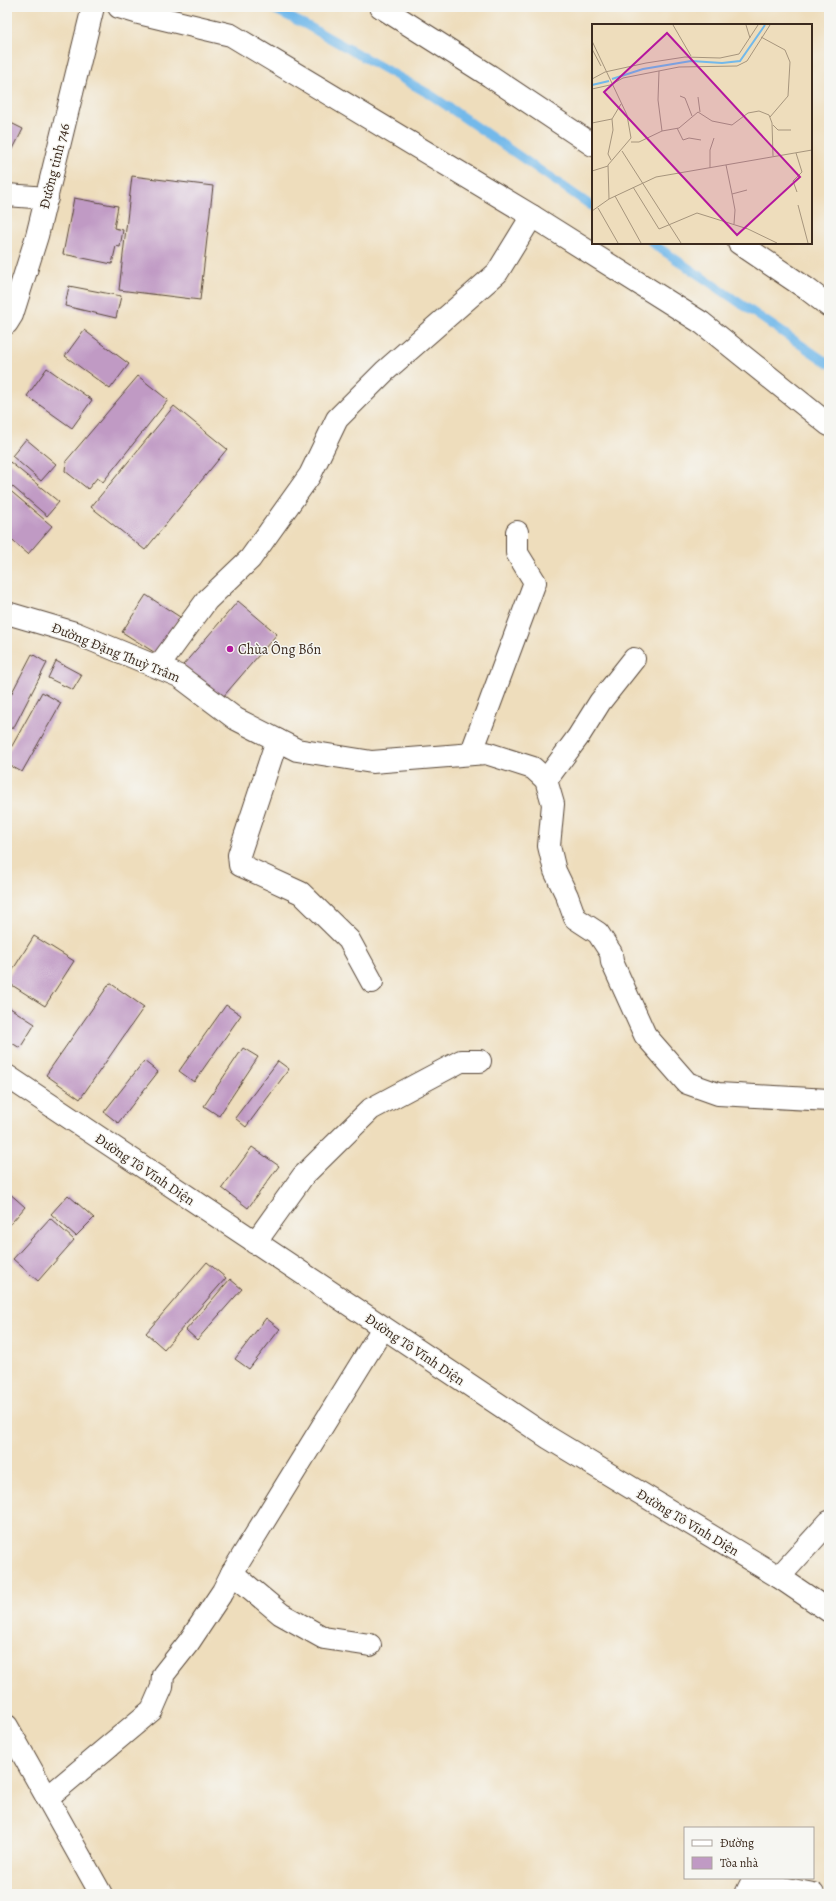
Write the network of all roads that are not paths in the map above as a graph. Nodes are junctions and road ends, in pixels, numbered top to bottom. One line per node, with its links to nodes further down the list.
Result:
1 (93, 7): 6 (street, Đường tỉnh 746)
2 (119, 7): 7 (street)
3 (381, 7): 4 (street)
4 (592, 144)
5 (7, 196): 6 (street)
6 (47, 198): 10 (street, Đường tỉnh 746)
7 (532, 216): 11 (street); 15 (street)
8 (740, 244): 9 (street)
9 (829, 306)
10 (7, 323)
11 (829, 425)
12 (517, 532): 17 (street)
13 (7, 613): 15 (street, Đường Đặng Thuỳ Trâm)
14 (634, 659): 18 (street)
15 (158, 667): 16 (street, Đường Đặng Thuỳ Trâm)
16 (278, 740): 17 (street, Đường Đặng Thuỳ Trâm); 19 (street)
17 (471, 754): 18 (street, Đường Đặng Thuỳ Trâm)
18 (546, 780): 22 (street)
19 (372, 982)
20 (480, 1061): 23 (street)
21 (7, 1076): 23 (street, Đường Tô Vĩnh Diện)
22 (829, 1100)
23 (255, 1243): 24 (street, Đường Tô Vĩnh Diện)
24 (383, 1328): 26 (street); 27 (street, Đường Tô Vĩnh Diện)
25 (829, 1522): 27 (street)
26 (232, 1573): 29 (street); 31 (street)
27 (779, 1578): 28 (street, Đường Tô Vĩnh Diện)
28 (829, 1611)
29 (370, 1645)
30 (7, 1726): 31 (street)
31 (47, 1798): 32 (street)
32 (101, 1894)
33 (746, 1894): 34 (street)
34 (813, 1894)

